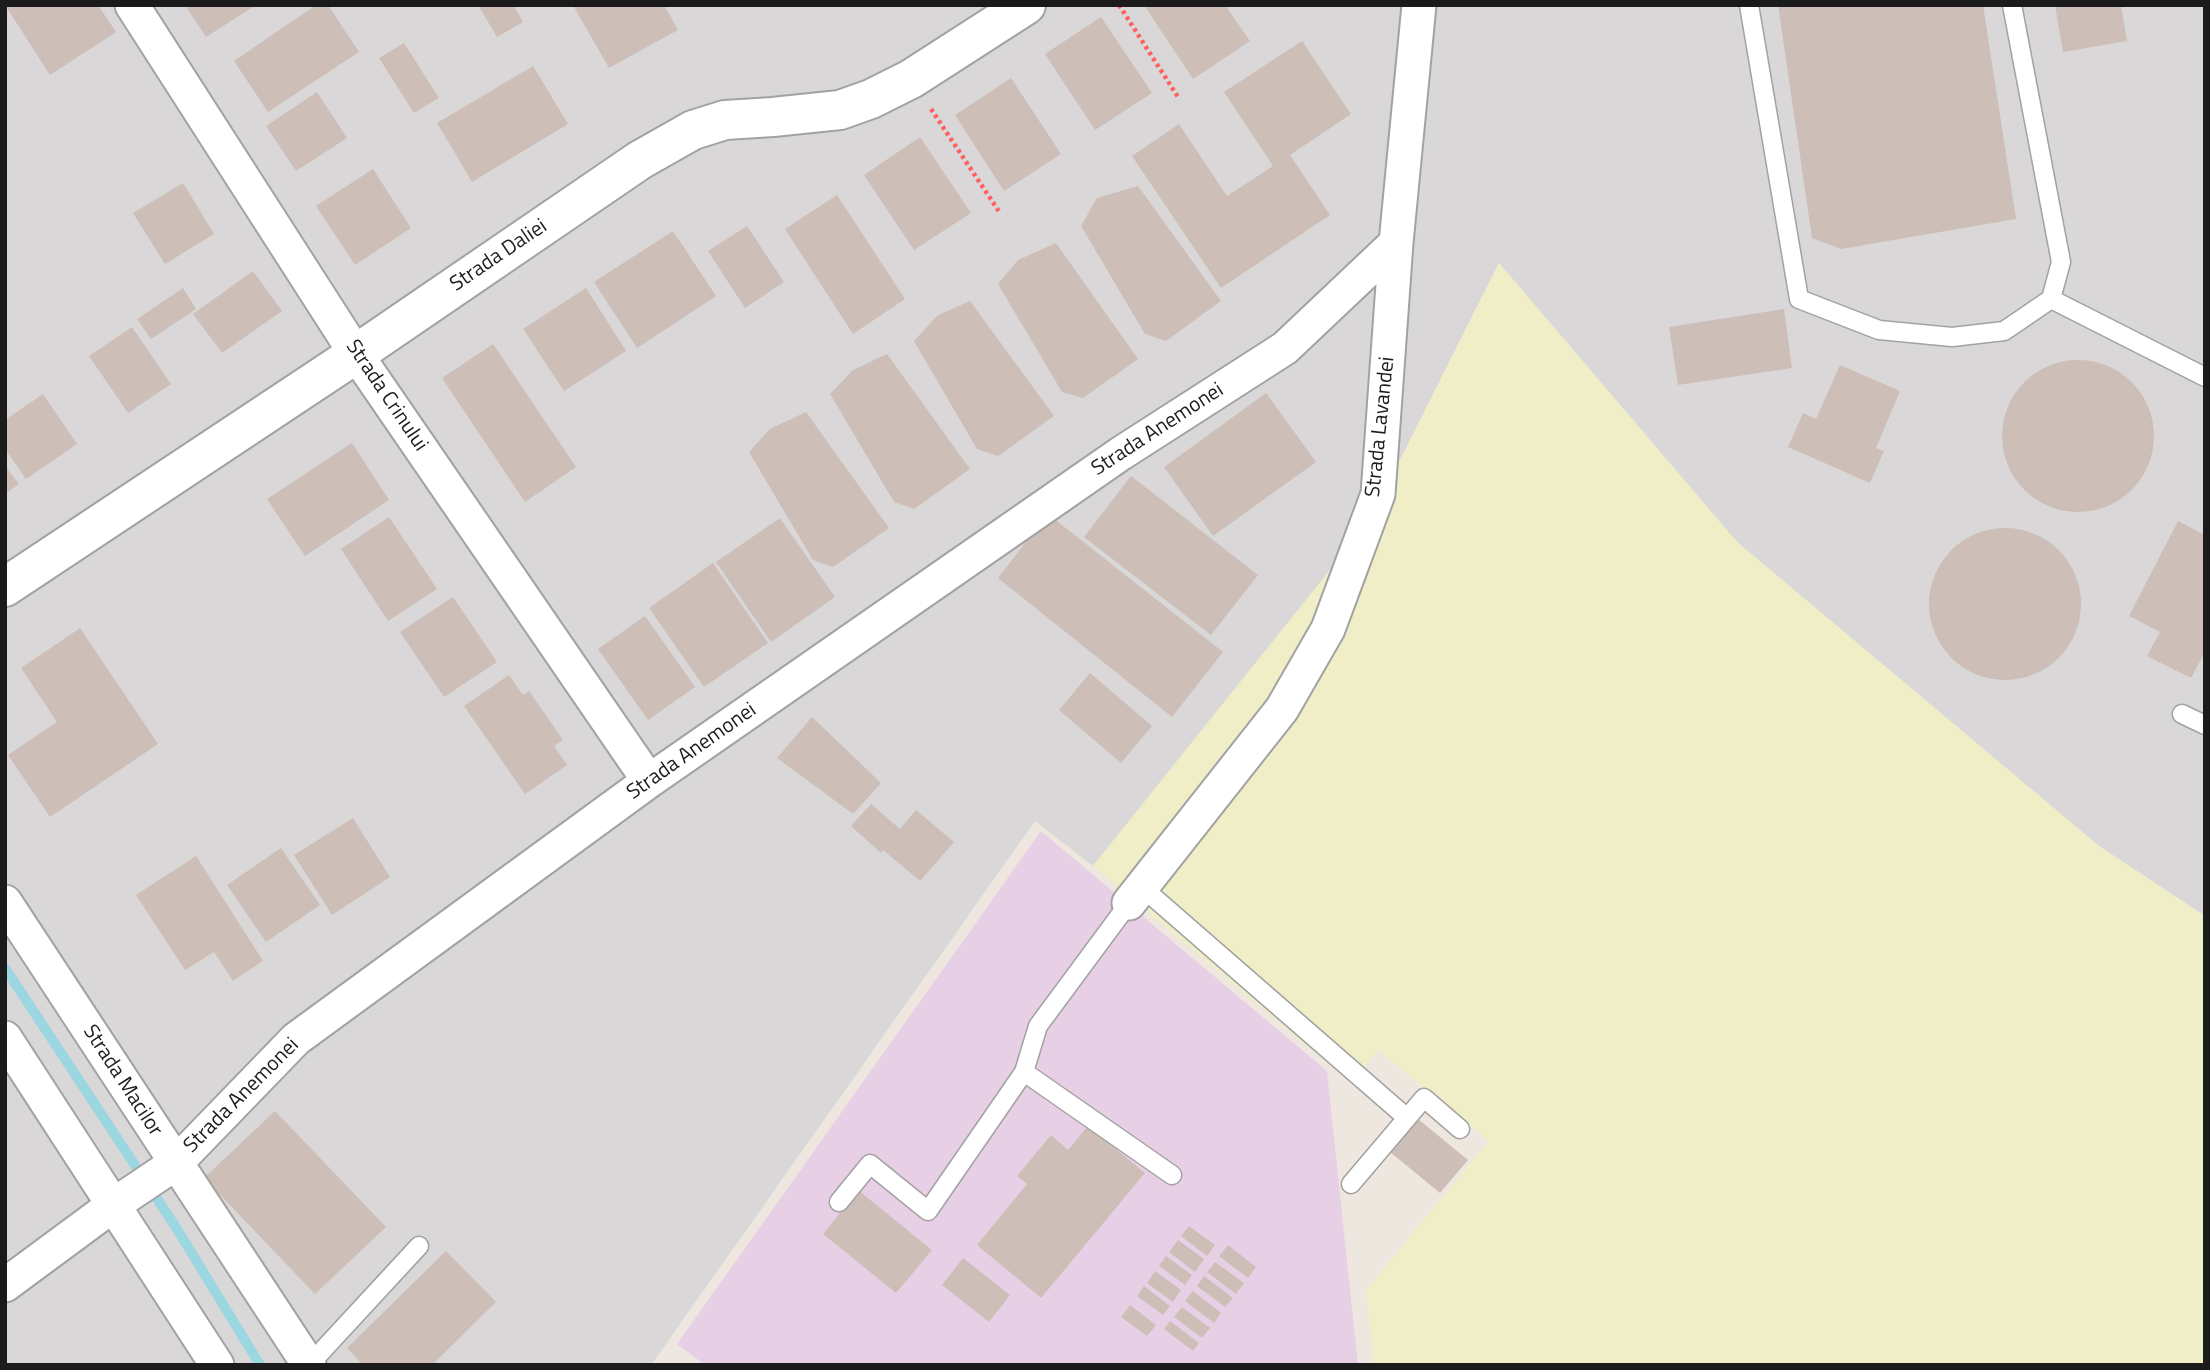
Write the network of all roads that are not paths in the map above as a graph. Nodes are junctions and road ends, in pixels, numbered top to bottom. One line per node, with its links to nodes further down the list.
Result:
1 (132, 5): 9 (street, Strada Crinului)
2 (1026, 5): 6 (street, Strada Daliei)
3 (1419, 5): 7 (street, Strada Lavandei)
4 (1749, 5): 8 (lane)
5 (2012, 5): 8 (lane)
6 (990, 16): 9 (street, Strada Daliei)
7 (1396, 243): 14 (street, Strada Anemonei); 15 (street, Strada Lavandei)
8 (2051, 299): 10 (lane)
9 (356, 354): 11 (street, Strada Daliei); 14 (street, Strada Crinului)
10 (2205, 377)
11 (5, 587)
12 (2182, 714): 13 (lane)
13 (2205, 725)
14 (649, 781): 21 (street, Strada Anemonei)
15 (1136, 896): 18 (lane); 19 (lane)
16 (5, 902): 21 (street, Strada Macilor)
17 (5, 1038): 24 (street)
18 (1024, 1072): 22 (lane); 25 (lane)
19 (1407, 1118): 20 (lane); 23 (lane)
20 (1460, 1129)
21 (171, 1166): 24 (street, Strada Anemonei); 29 (street, Strada Macilor)
22 (1172, 1175)
23 (1351, 1184)
24 (121, 1200): 27 (street, Strada Anemonei); 28 (street)
25 (839, 1202)
26 (419, 1246): 29 (lane)
27 (5, 1285)
28 (217, 1365)
29 (309, 1365)

